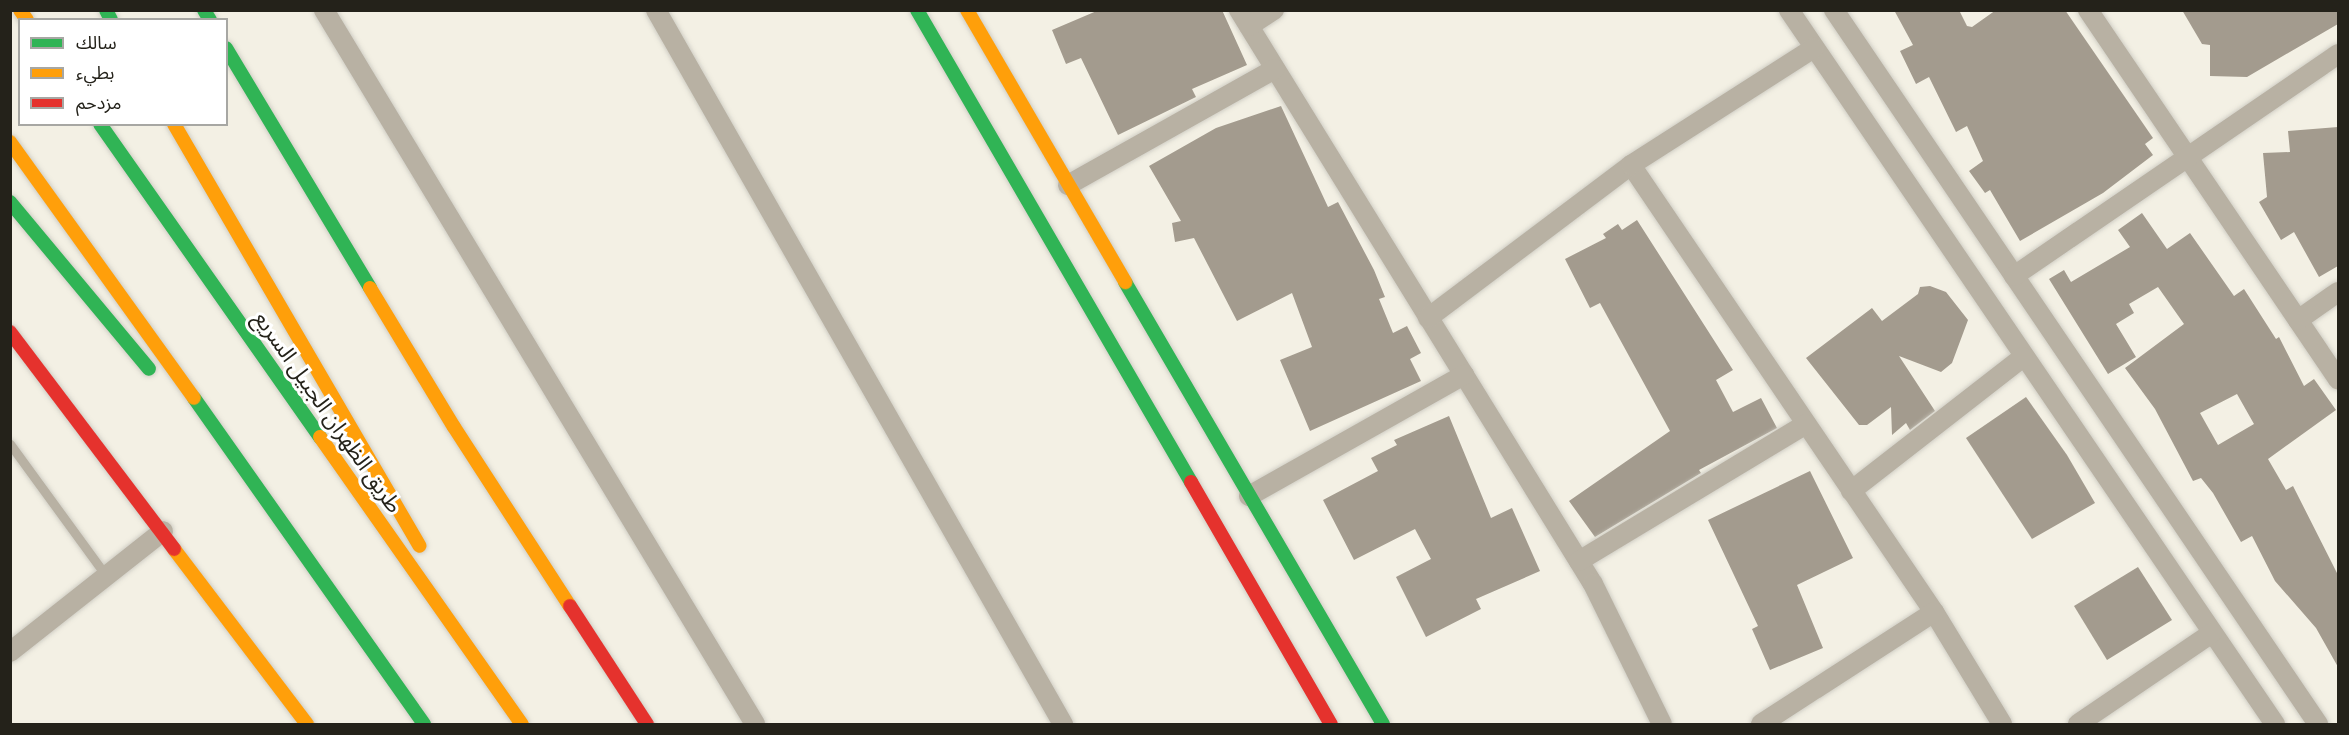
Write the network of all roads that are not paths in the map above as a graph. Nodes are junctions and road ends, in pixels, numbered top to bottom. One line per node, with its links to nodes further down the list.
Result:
1 (324, 10): 48 (street)
2 (656, 10): 49 (street)
3 (917, 10): 50 (main road)
4 (967, 10): 19 (main road)
5 (1274, 10): 9 (street)
6 (1789, 10): 10 (street)
7 (1834, 10): 21 (street)
8 (2088, 10): 17 (street)
9 (1244, 19): 13 (street)
10 (1814, 48): 18 (street); 26 (street)
11 (228, 51): 47 (main road)
12 (2338, 54): 17 (street)
13 (1275, 69): 19 (street); 23 (street)
14 (101, 126): 46 (main road, طريق الظهران الجبيل السريع)
15 (175, 126): 36 (main road)
16 (10, 142): 40 (main road)
17 (2189, 159): 21 (street); 24 (street)
18 (1631, 165): 23 (street); 31 (street)
19 (1068, 185): 34 (main road)
20 (10, 202): 28 (main road)
21 (2014, 276): 57 (street)
22 (2338, 292): 24 (street)
23 (1428, 318): 27 (street)
24 (2298, 320): 29 (street)
25 (10, 332): 35 (main road)
26 (2023, 357): 33 (street); 42 (street)
27 (1464, 375): 34 (street); 37 (street)
28 (155, 376)
29 (2338, 379)
30 (186, 413): 40 (main road)
31 (1806, 424): 33 (street); 37 (street)
32 (10, 444): 38 (lane)
33 (1851, 490): 41 (street)
34 (1249, 496): 51 (main road)
35 (164, 531): 38 (street); 44 (main road)
36 (429, 561)
37 (1579, 561): 52 (street)
38 (108, 578): 43 (street)
39 (441, 581): 46 (main road)
40 (331, 587): 45 (main road)
41 (1934, 612): 53 (street); 54 (street)
42 (2212, 633): 55 (street); 56 (street)
43 (10, 652)
44 (307, 724)
45 (424, 724)
46 (523, 724)
47 (647, 724)
48 (755, 724)
49 (1063, 724)
50 (1331, 724)
51 (1383, 724)
52 (1662, 724)
53 (1761, 724)
54 (2002, 724)
55 (2078, 724)
56 (2275, 724)
57 (2318, 724)

